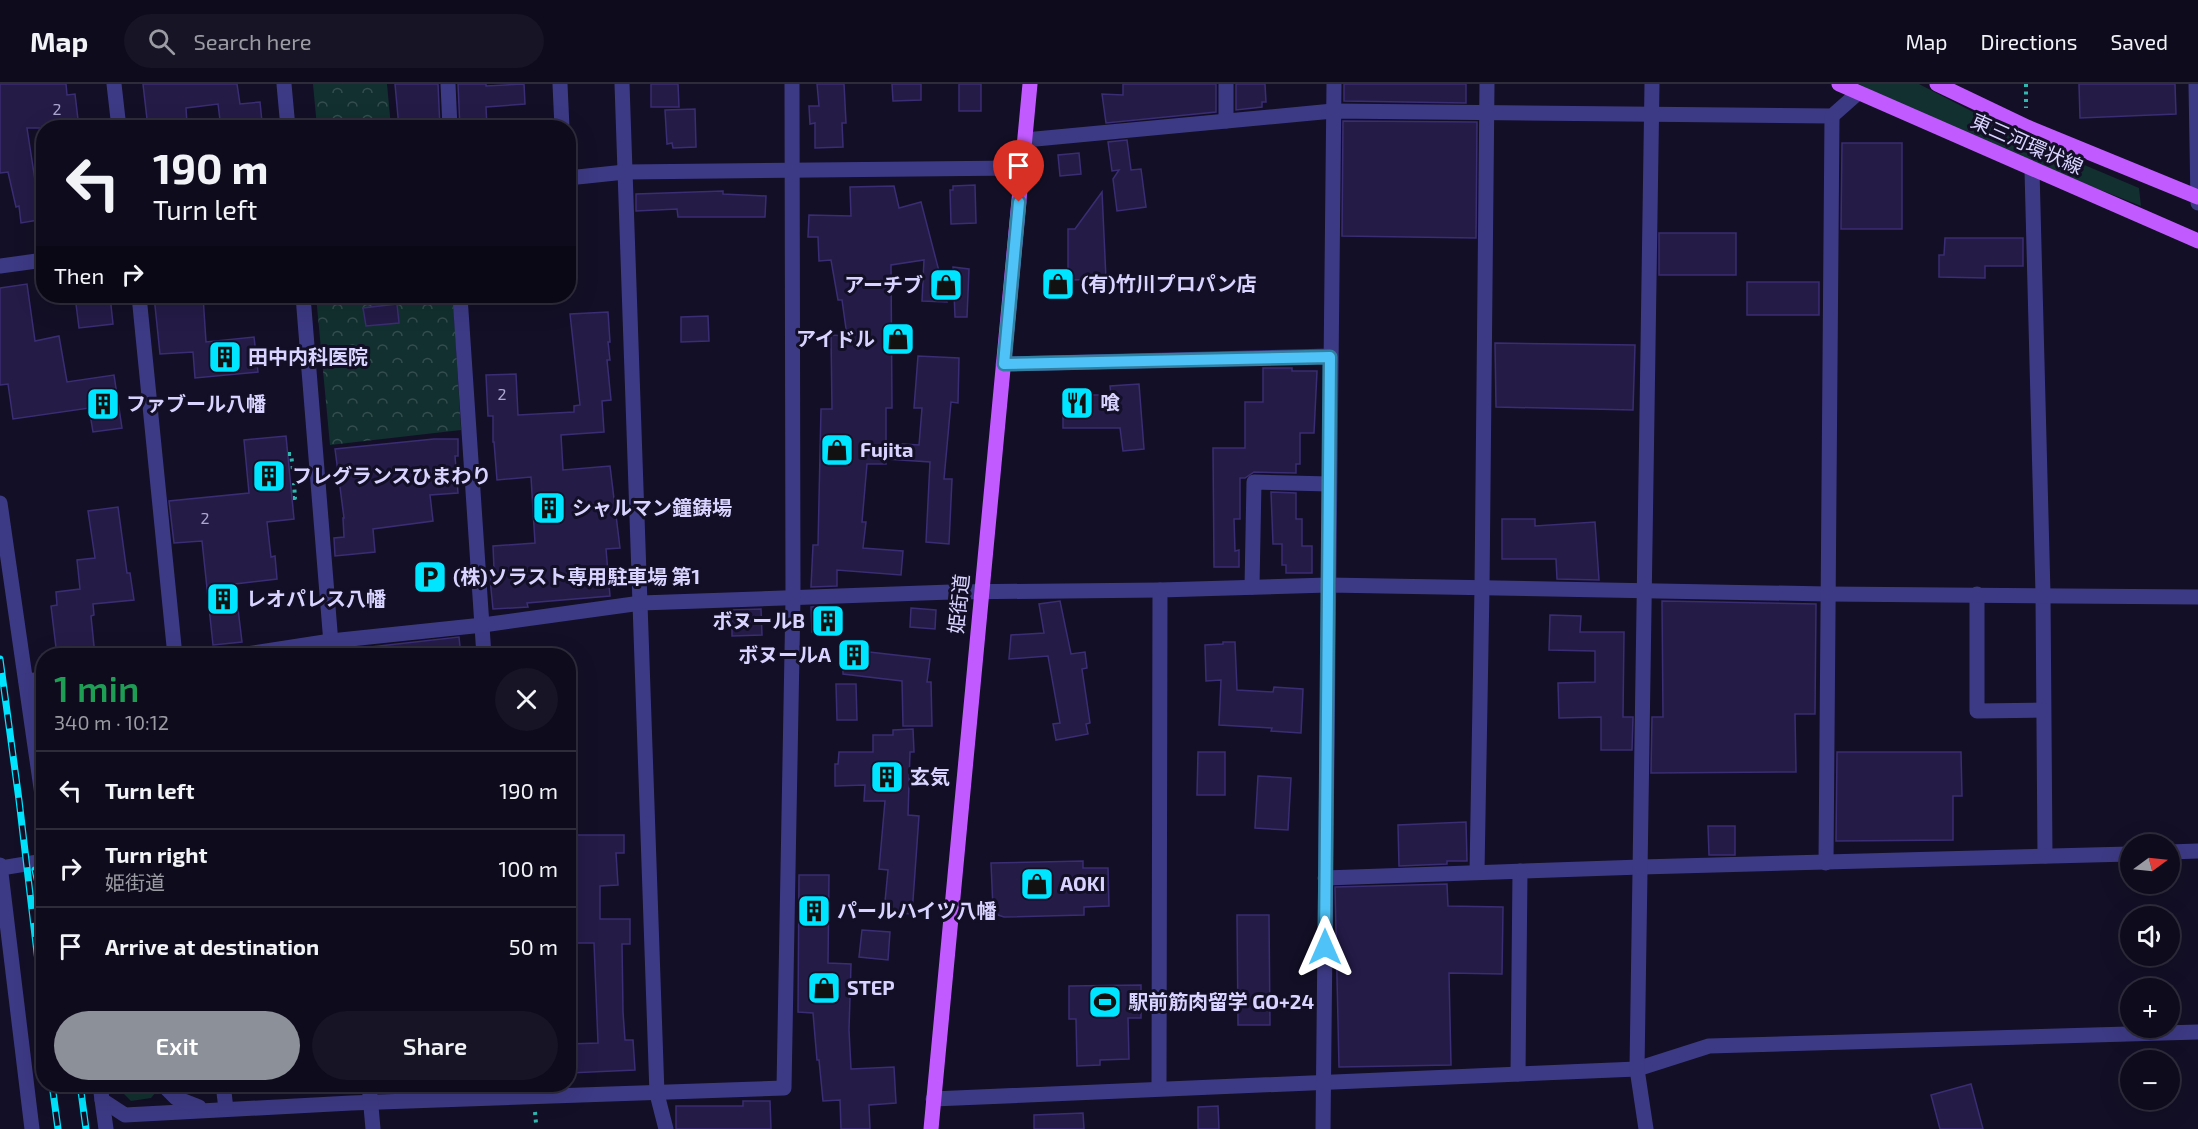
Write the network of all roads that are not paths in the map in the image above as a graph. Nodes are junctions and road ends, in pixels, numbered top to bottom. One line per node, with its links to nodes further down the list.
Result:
1 (114, 84): 20 (street)
2 (284, 84): 21 (street)
3 (448, 84): 22 (street)
4 (560, 84): 23 (street)
5 (622, 84): 30 (street)
6 (792, 84): 28 (street)
7 (1030, 84): 26 (main road, 姫街道)
8 (1226, 84): 24 (street)
9 (1334, 84): 16 (street)
10 (1487, 84): 17 (street)
11 (1652, 84): 18 (street)
12 (1839, 84): 15 (main road, 東三河環状線)
13 (1937, 84): 32 (main road, 東三河環状線)
14 (2196, 84): 25 (street)
15 (1858, 93): 19 (street); 29 (main road, 東三河環状線)
16 (1333, 111): 17 (street); 24 (street); 40 (street)
17 (1486, 113): 18 (street); 46 (street)
18 (1652, 114): 19 (street); 47 (street)
19 (1832, 116): 50 (street)
20 (118, 120)
21 (287, 120)
22 (450, 120)
23 (562, 120)
24 (1226, 121): 26 (street)
25 (2198, 123): 32 (street)
26 (1025, 140): 27 (main road, 姫街道)
27 (1023, 168): 28 (street); 41 (main road, 姫街道)
28 (793, 170): 30 (street); 54 (street)
29 (2032, 170): 34 (main road, 東三河環状線); 52 (street)
30 (625, 172): 31 (street); 55 (street)
31 (576, 177)
32 (2198, 197): 33 (street)
33 (2198, 203)
34 (2198, 241)
35 (36, 261): 36 (street)
36 (0, 266)
37 (140, 303): 57 (street)
38 (304, 303): 58 (street)
39 (460, 303): 56 (street)
40 (1330, 357): 41 (street); 42 (street)
41 (1004, 364): 49 (main road, 姫街道)
42 (1329, 484): 44 (street); 45 (street)
43 (0, 503): 61 (street)
44 (1328, 585): 45 (street); 46 (street); 74 (street)
45 (1252, 587): 48 (street)
46 (1482, 588): 47 (street); 73 (street)
47 (1645, 589): 50 (street); 71 (street)
48 (1160, 590): 49 (street); 79 (street)
49 (981, 592): 54 (street); 88 (main road, 姫街道)
50 (1827, 594): 51 (street); 69 (street)
51 (1977, 594): 52 (street); 62 (street)
52 (2043, 594): 53 (street); 62 (street)
53 (2198, 597)
54 (793, 598): 55 (street); 87 (street)
55 (641, 603): 56 (street); 87 (street)
56 (483, 625): 58 (street); 59 (street)
57 (174, 648)
58 (332, 648)
59 (484, 648)
60 (36, 680): 61 (street)
61 (26, 681): 63 (street)
62 (2043, 710): 67 (street)
63 (36, 752)
64 (2198, 851): 65 (street)
65 (2180, 852)
66 (2120, 854): 67 (street)
67 (2045, 856): 69 (street)
68 (36, 862): 70 (street)
69 (1826, 863): 71 (street)
70 (0, 867): 93 (street)
71 (1641, 867): 72 (street); 76 (street)
72 (1520, 871): 73 (street); 77 (street)
73 (1477, 872): 74 (street)
74 (1325, 878): 78 (street)
75 (2198, 1032): 76 (street)
76 (1637, 1069): 77 (street); 99 (street)
77 (1518, 1074): 78 (street)
78 (1323, 1084): 79 (street); 98 (street)
79 (1160, 1088): 88 (street)
80 (101, 1092): 92 (street); 94 (street)
81 (163, 1092): 92 (street)
82 (171, 1092): 91 (street)
83 (224, 1092): 90 (street)
84 (370, 1092): 89 (street)
85 (493, 1092): 89 (street)
86 (555, 1092): 87 (street)
87 (657, 1094): 96 (street)
88 (933, 1099): 97 (main road, 姫街道)
89 (371, 1103): 90 (street); 95 (street)
90 (226, 1109): 91 (street)
91 (207, 1110): 92 (street)
92 (147, 1113)
93 (32, 1129)
94 (106, 1129)
95 (373, 1129)
96 (666, 1129)
97 (931, 1129)
98 (1323, 1129)
99 (1646, 1129)

